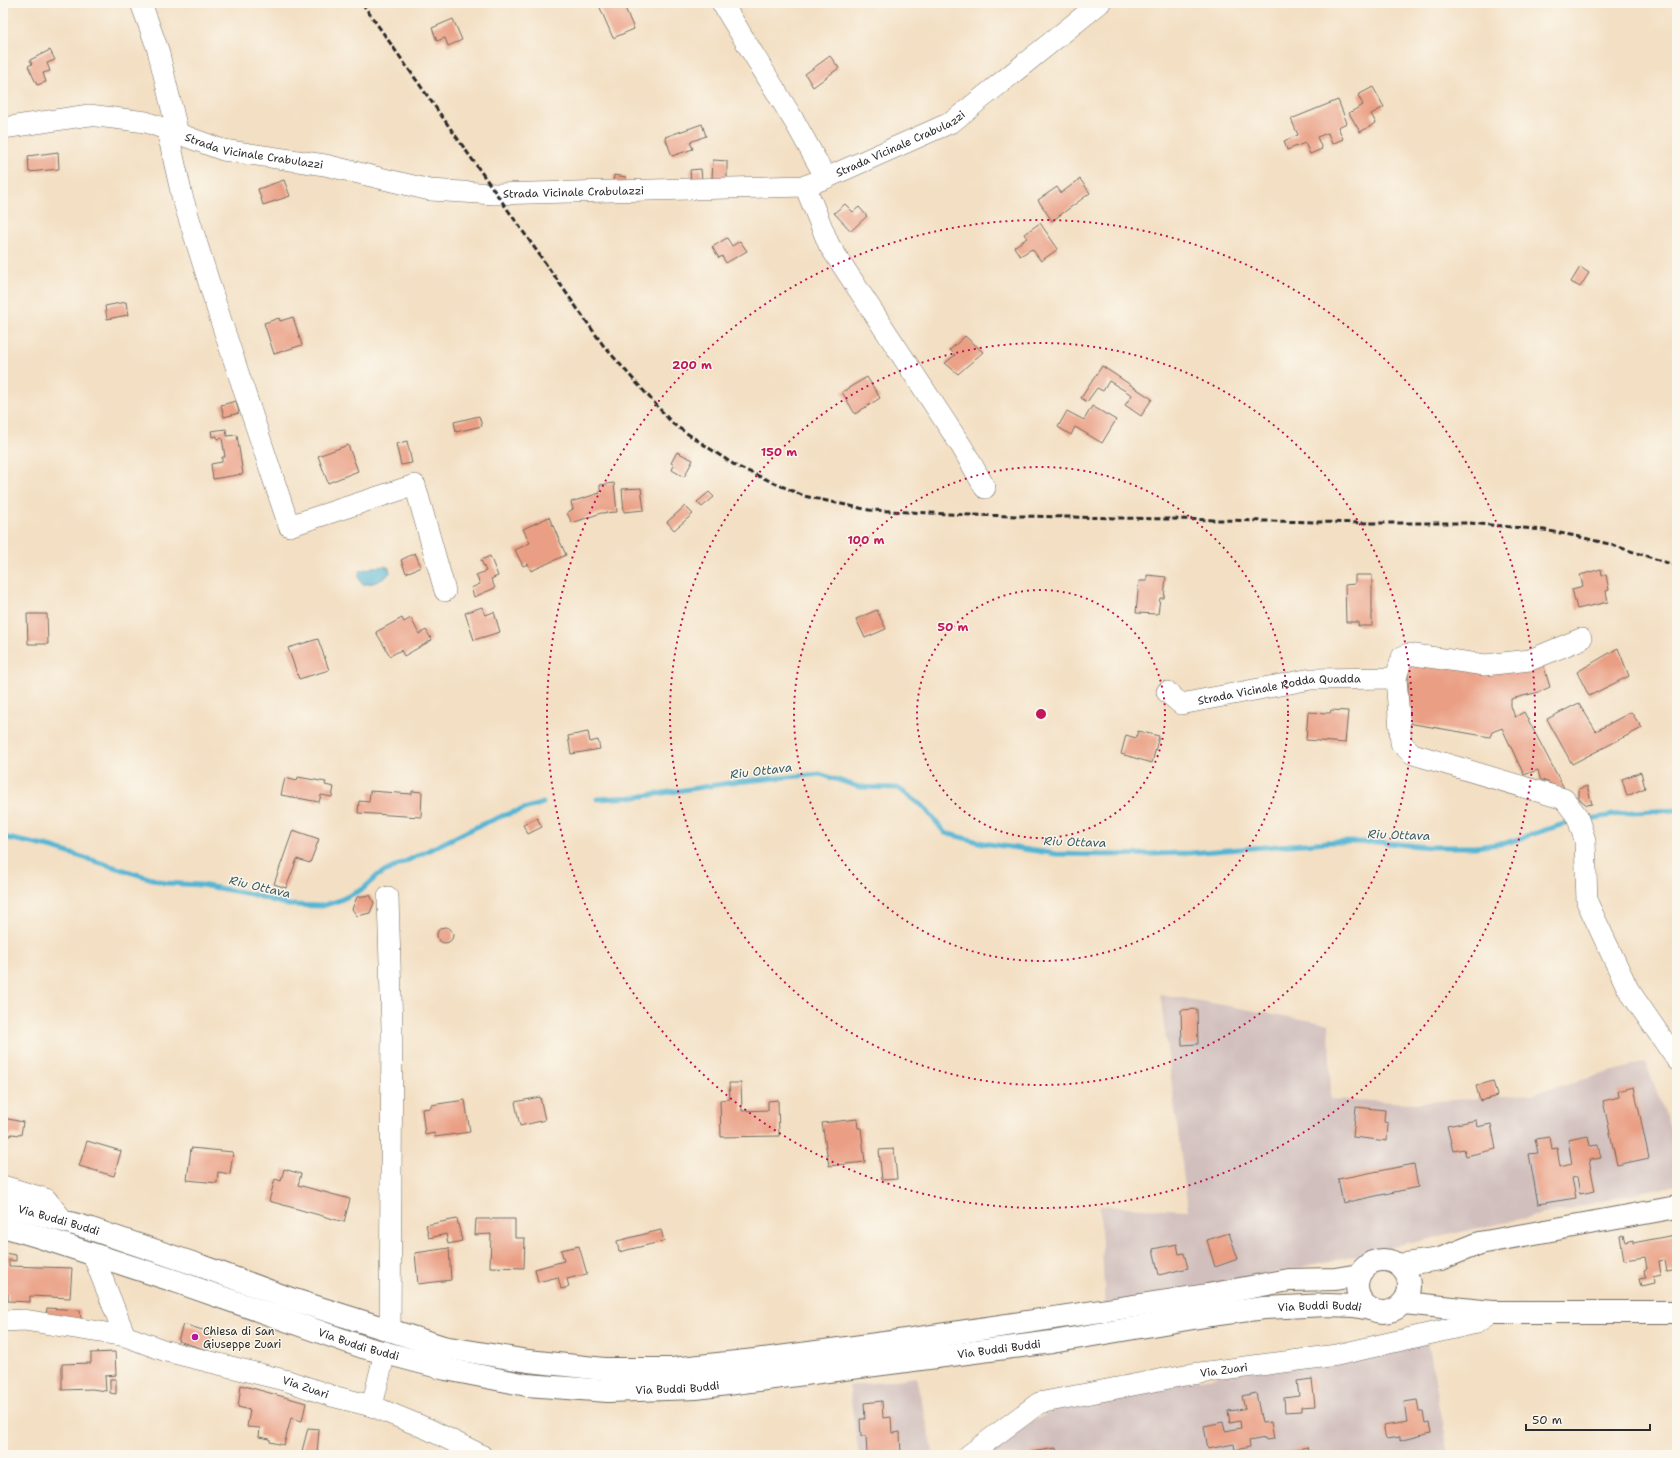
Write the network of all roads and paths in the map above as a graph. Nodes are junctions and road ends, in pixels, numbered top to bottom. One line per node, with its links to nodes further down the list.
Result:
1 (141, 3): 5 (street)
2 (722, 3): 6 (street)
3 (1100, 3): 6 (street, Strada Vicinale Crabulazzi)
4 (3, 128): 5 (street, Strada Vicinale Crabulazzi)
5 (172, 131): 7 (street, Strada Vicinale Crabulazzi); 9 (street)
6 (826, 178): 7 (street, Strada Vicinale Crabulazzi)
7 (805, 186): 8 (street)
8 (985, 488)
9 (445, 591)
10 (1580, 639): 11 (street)
11 (1396, 678): 12 (street, Strada Vicinale Rodda Quadda); 14 (street)
12 (1167, 692)
13 (388, 896): 28 (street)
14 (1677, 1060)
15 (3, 1186): 18 (street)
16 (3, 1204): 18 (main road, Via Buddi Buddi)
17 (1677, 1207): 21 (main road)
18 (63, 1220): 28 (main road, Via Buddi Buddi)
19 (3, 1226): 20 (main road, Via Buddi Buddi)
20 (93, 1255): 29 (street); 30 (main road, Via Buddi Buddi)
21 (1399, 1264): 22 (main road); 23 (main road)
22 (1359, 1275): 24 (main road); 28 (main road, Via Buddi Buddi)
23 (1404, 1303): 24 (main road); 25 (main road)
24 (1370, 1309): 30 (main road, Via Buddi Buddi)
25 (1492, 1312): 26 (main road); 33 (street, Via Zuari)
26 (1677, 1312)
27 (3, 1321): 29 (street, Via Zuari)
28 (390, 1331)
29 (125, 1336): 31 (street, Via Zuari)
30 (385, 1352): 31 (street)
31 (372, 1406): 32 (street, Via Zuari)
32 (481, 1455)
33 (969, 1455)

